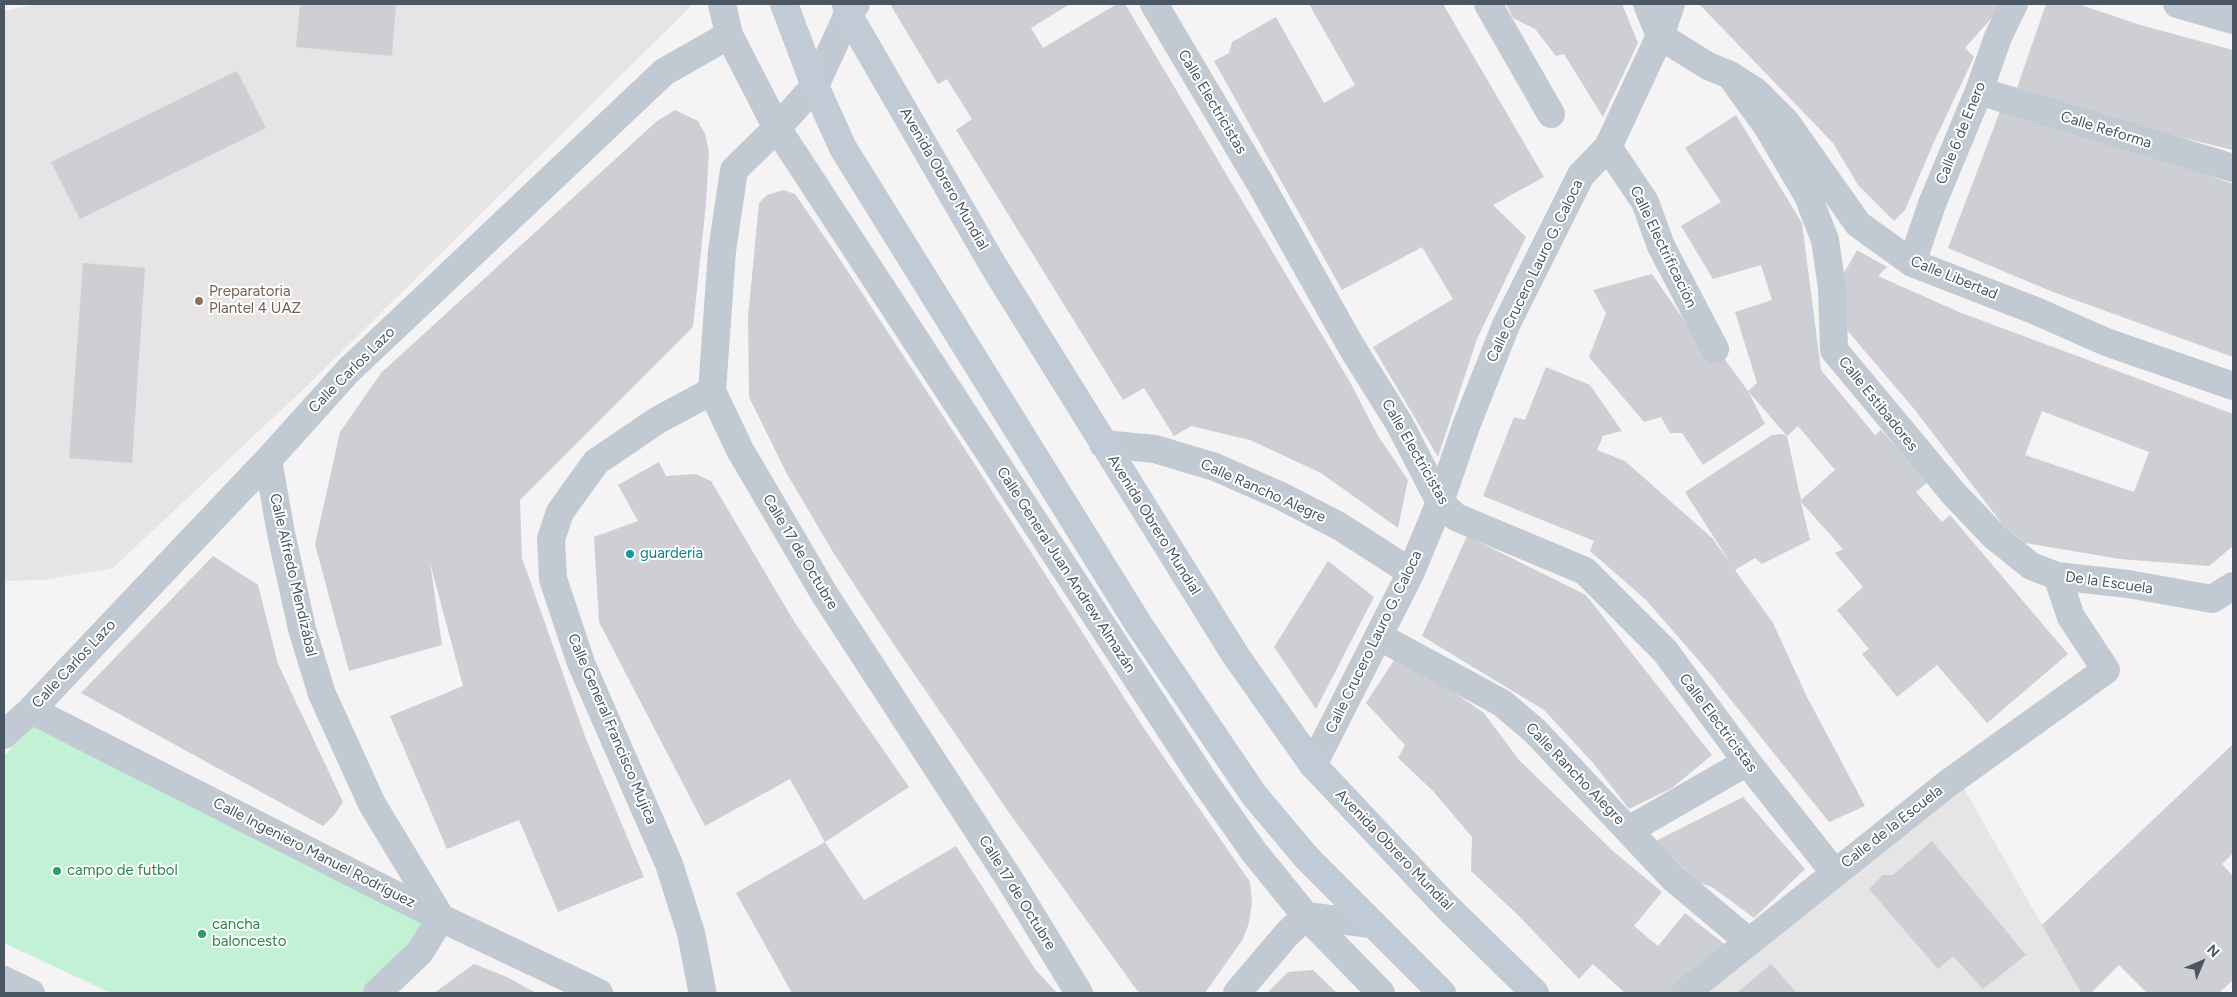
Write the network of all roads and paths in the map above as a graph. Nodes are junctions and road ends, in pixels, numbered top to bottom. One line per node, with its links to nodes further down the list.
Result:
1 (722, 4): 11 (street, Calle General Juan Andrew Almazán)
2 (784, 4): 14 (main road)
3 (1154, 4): 26 (street, Calle Electricistas)
4 (1488, 4): 16 (street)
5 (1647, 4): 12 (street)
6 (1671, 4): 12 (street, Calle Crucero Lauro G. Caloca)
7 (2014, 4): 15 (street, Calle 6 de Enero)
8 (2178, 4): 10 (street)
9 (850, 7): 14 (street, Calle 17 de Octubre); 24 (main road, Avenida Obrero Mundial)
10 (2233, 20)
11 (728, 35): 17 (street, Calle General Juan Andrew Almazán); 25 (street, Calle Carlos Lazo)
12 (1660, 36): 13 (street, Calle Libertad); 18 (street, Calle Crucero Lauro G. Caloca)
13 (1730, 75): 20 (street, Calle Libertad); 28 (street, Calle Estibadores)
14 (815, 86): 17 (street, Calle 17 de Octubre); 40 (main road)
15 (1979, 91): 19 (street, Calle Reforma); 20 (street, Calle 6 de Enero)
16 (1551, 114)
17 (777, 128): 23 (street, Calle 17 de Octubre); 38 (street, Calle General Juan Andrew Almazán)
18 (1608, 147): 21 (street, Calle Electrificación); 26 (street, Calle Crucero Lauro G. Caloca)
19 (2233, 168)
20 (1912, 263): 22 (street, Calle Libertad)
21 (1715, 349)
22 (2233, 386)
23 (712, 391): 42 (street, Calle General Francisco Mujica); 45 (street, Calle 17 de Octubre)
24 (1103, 444): 27 (street, Calle Rancho Alegre); 35 (main road, Avenida Obrero Mundial)
25 (268, 460): 32 (street, Calle Carlos Lazo); 39 (street, Calle Alfredo Mendizábal)
26 (1440, 502): 27 (street, Calle Crucero Lauro G. Caloca); 34 (street, Calle Electricistas)
27 (1411, 572): 30 (street, Calle Crucero Lauro G. Caloca)
28 (2057, 576): 29 (street, De la Escuela); 31 (street, De la Escuela)
29 (2233, 586)
30 (1380, 637): 35 (street, Calle Crucero Lauro G. Caloca); 36 (street, Calle Rancho Alegre)
31 (2106, 670): 37 (street, Calle de la Escuela)
32 (31, 710): 33 (street, Calle Carlos Lazo); 39 (street, Calle Ingeniero Manuel Rodríguez)
33 (4, 735)
34 (1747, 762): 36 (street); 37 (street, Calle Electricistas)
35 (1314, 765): 49 (main road, Avenida Obrero Mundial)
36 (1629, 830): 41 (street, Calle Rancho Alegre)
37 (1834, 872): 41 (street, Calle de la Escuela)
38 (1306, 916): 40 (street); 46 (street); 47 (street, Calle General Juan Andrew Almazán)
39 (441, 918): 43 (street); 44 (street, Calle Ingeniero Manuel Rodríguez)
40 (1371, 924): 48 (main road)
41 (1748, 941): 50 (street, Calle de la Escuela)
42 (700, 992)
43 (377, 993)
44 (599, 993)
45 (1078, 993)
46 (1237, 993)
47 (1381, 993)
48 (1442, 993)
49 (1535, 993)
50 (1685, 993)

